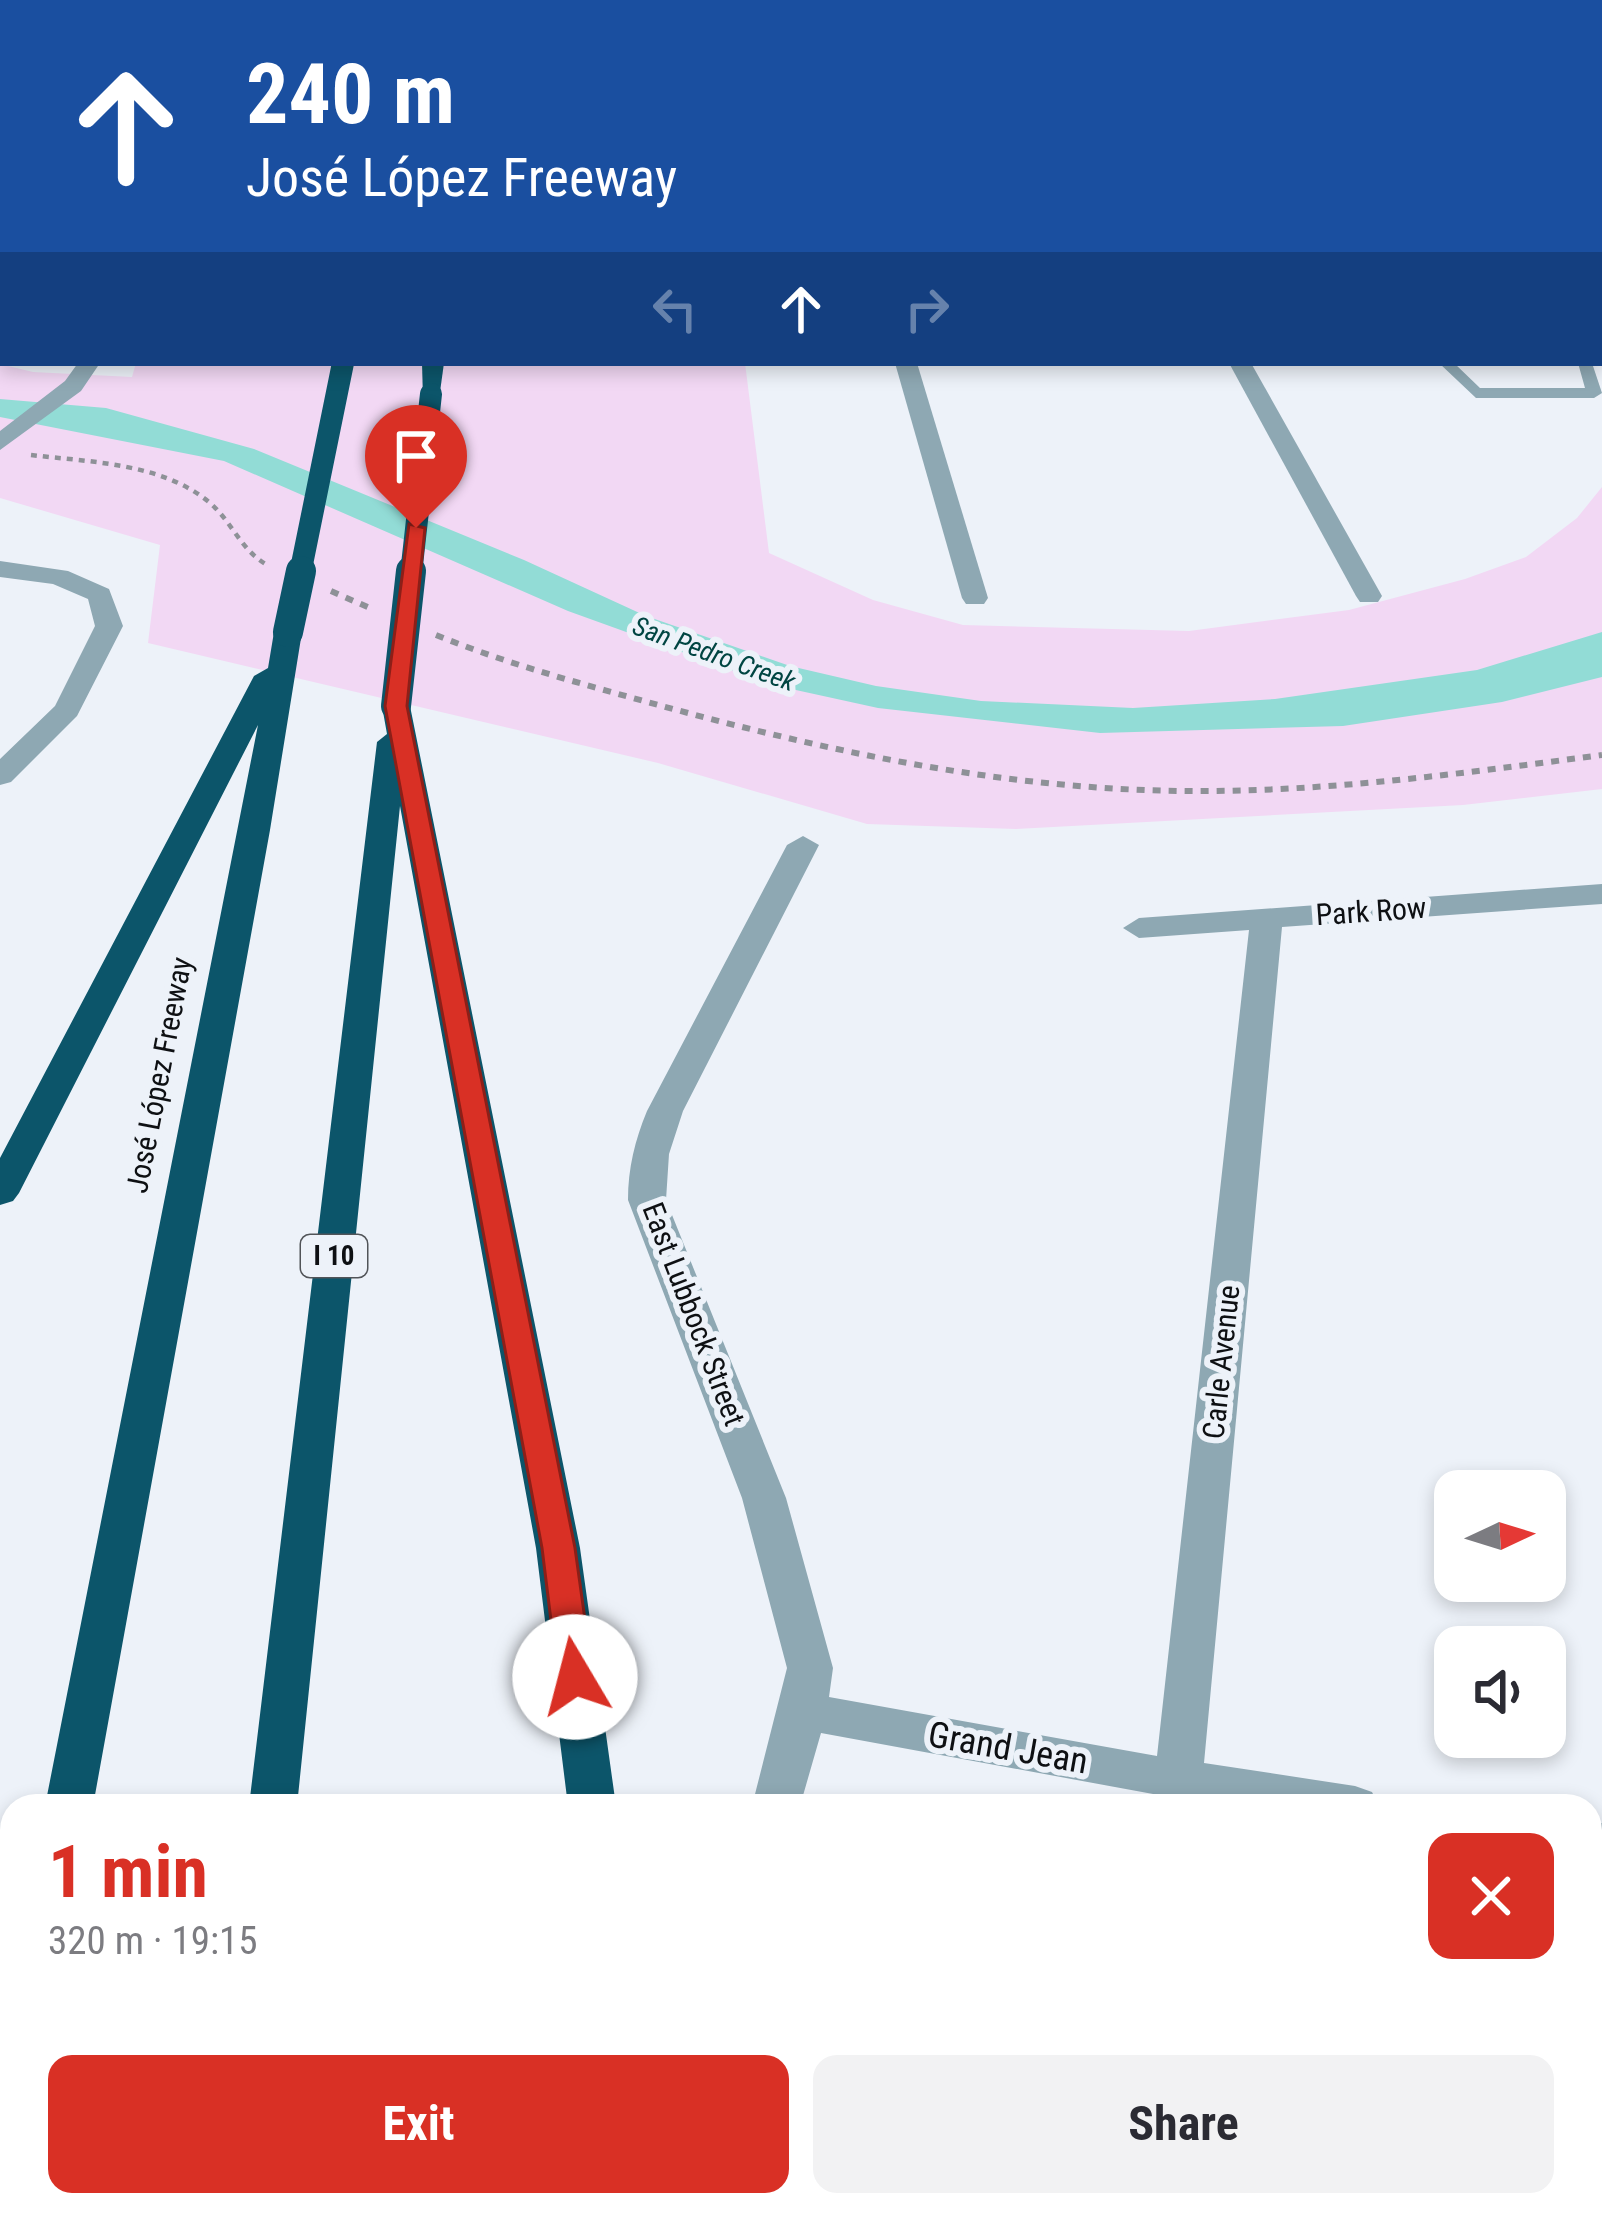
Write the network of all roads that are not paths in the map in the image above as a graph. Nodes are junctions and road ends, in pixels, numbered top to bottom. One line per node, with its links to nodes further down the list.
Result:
1 (342, 366): 12 (highway, José López Freeway, bridge)
2 (433, 366): 13 (highway, I 10, bridge)
3 (907, 366): 11 (street)
4 (1242, 366): 10 (street)
5 (1449, 366): 6 (lane)
6 (1586, 366)
7 (88, 368): 8 (street)
8 (10, 448)
9 (0, 569): 14 (street)
10 (1369, 596)
11 (975, 598)
12 (285, 639): 19 (highway); 22 (highway, José López Freeway)
13 (396, 706): 23 (highway, I 10); 24 (highway)
14 (0, 776)
15 (803, 844): 20 (street, East Lubbock Street)
16 (1602, 894): 17 (street, Park Row)
17 (1266, 919): 18 (street, Park Row); 21 (street, Carle Avenue)
18 (1139, 928)
19 (0, 1193)
20 (803, 1711): 21 (street, Grand Jean); 25 (street, East Lubbock Street)
21 (1178, 1793)
22 (71, 1794)
23 (274, 1794)
24 (590, 1794)
25 (779, 1794)

